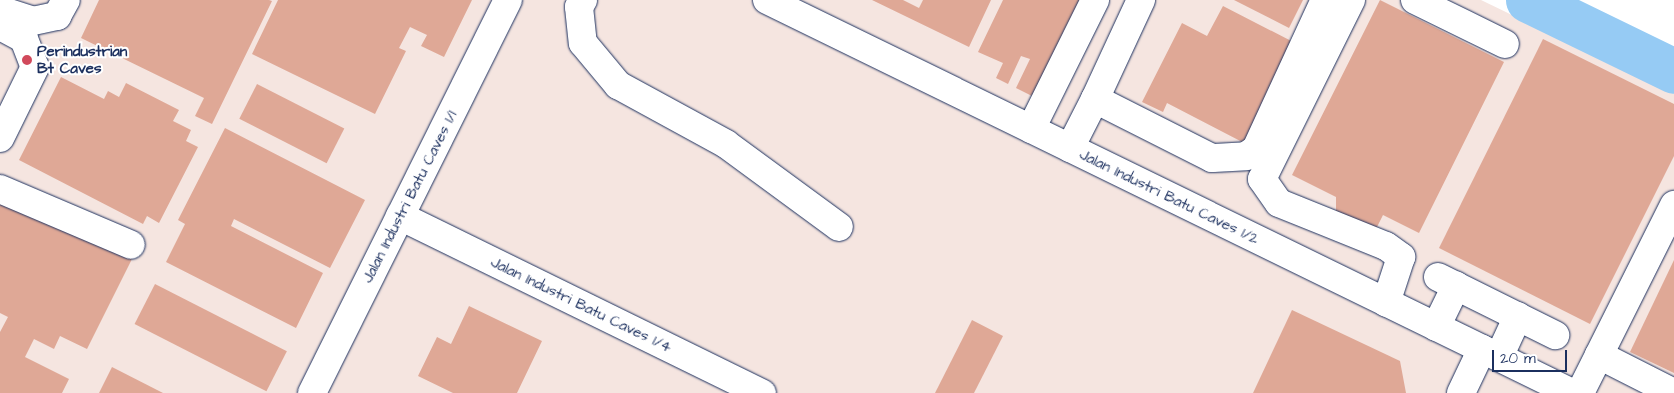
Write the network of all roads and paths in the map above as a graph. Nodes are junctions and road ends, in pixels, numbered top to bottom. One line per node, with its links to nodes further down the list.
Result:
1 (66, 0): 10 (street)
2 (508, 0): 20 (street, Jalan Industri Batu Caves 1/1)
3 (583, 0): 21 (street)
4 (766, 0): 14 (street, Jalan Industri Batu Caves 1/2)
5 (1096, 0): 14 (street)
6 (1141, 0): 13 (street)
7 (1325, 0): 13 (street)
8 (1351, 0): 18 (street)
9 (1415, 0): 12 (street)
10 (0, 10)
11 (0, 26): 15 (street)
12 (1506, 44)
13 (1095, 98): 16 (street)
14 (1031, 129): 16 (street, Jalan Industri Batu Caves 1/2)
15 (0, 138)
16 (1070, 148): 22 (street, Jalan Industri Batu Caves 1/2)
17 (0, 189): 23 (street)
18 (1279, 203): 22 (street); 24 (street)
19 (1674, 205): 29 (street)
20 (400, 216): 30 (street, Jalan Industri Batu Caves 1/1); 31 (street, Jalan Industri Batu Caves 1/4)
21 (839, 228)
22 (1258, 240): 24 (street, Jalan Industri Batu Caves 1/2)
23 (131, 245)
24 (1386, 303): 26 (street, Jalan Industri Batu Caves 1/2)
25 (1518, 316): 26 (street); 27 (street); 28 (street)
26 (1436, 327): 28 (street, Jalan Industri Batu Caves 1/2)
27 (1555, 335)
28 (1490, 353): 32 (street); 33 (street, Jalan Industri Batu Caves 1/2)
29 (1599, 355): 34 (street); 35 (street)
30 (312, 393)
31 (762, 393)
32 (1461, 393)
33 (1572, 393)
34 (1580, 393)
35 (1674, 393)

